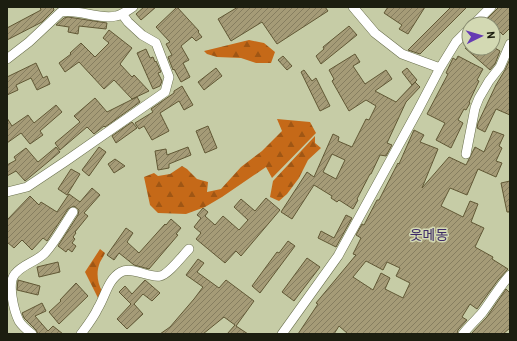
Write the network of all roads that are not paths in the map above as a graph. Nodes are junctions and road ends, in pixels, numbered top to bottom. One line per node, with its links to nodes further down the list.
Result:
1 (133, 7): 5 (street)
2 (353, 7): 10 (street)
3 (491, 7): 6 (street)
4 (60, 9): 5 (street); 9 (street)
5 (122, 14): 12 (street)
6 (482, 16)
7 (461, 37): 10 (street)
8 (510, 44): 11 (street)
9 (7, 59)
10 (440, 68): 18 (street)
11 (466, 154)
12 (7, 192)
13 (73, 212): 16 (street)
14 (188, 248): 17 (street)
15 (510, 275): 19 (street)
16 (32, 334)
17 (81, 334)
18 (282, 334)
19 (463, 334)

